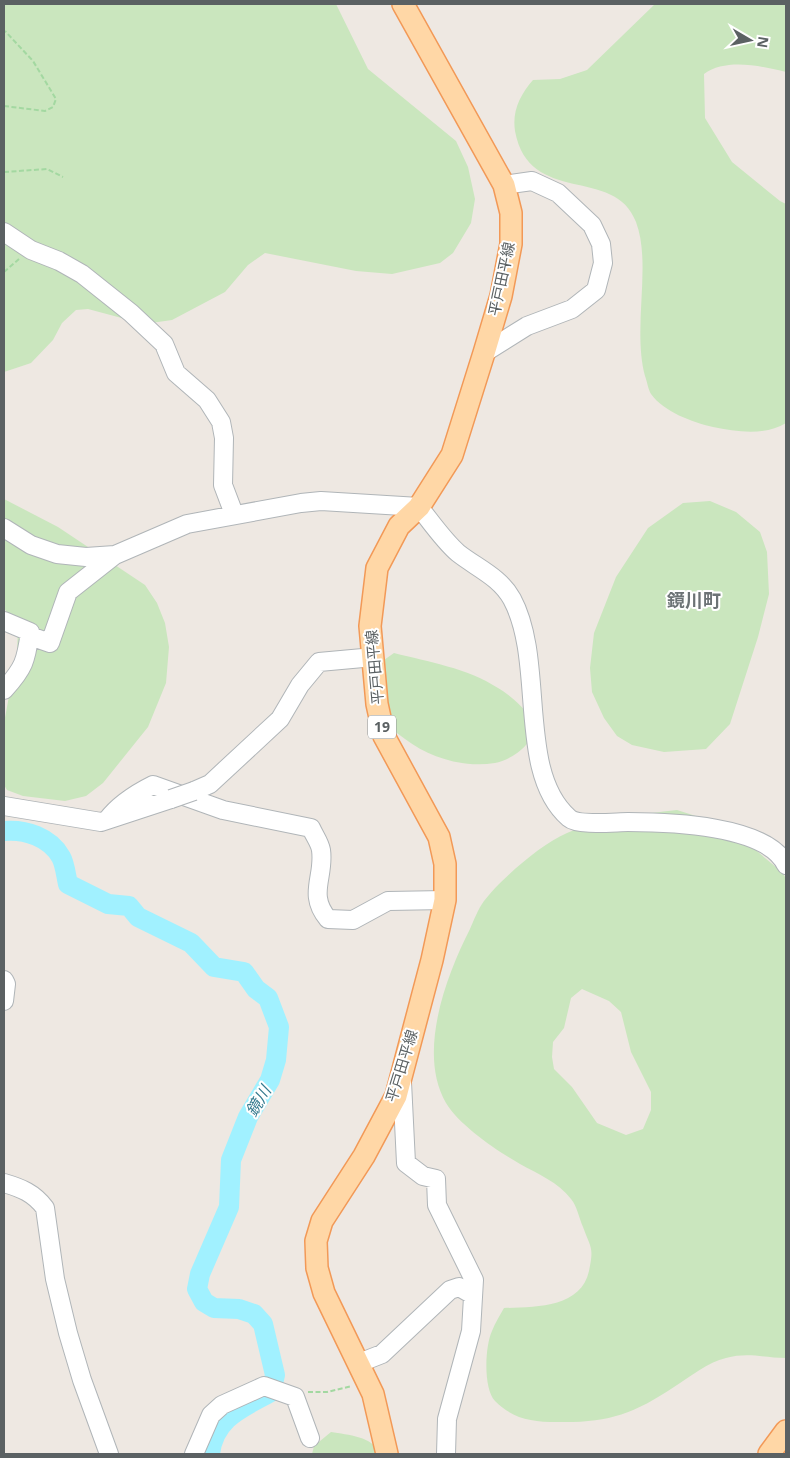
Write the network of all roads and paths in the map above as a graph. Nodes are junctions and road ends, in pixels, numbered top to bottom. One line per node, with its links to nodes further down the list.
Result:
1 (403, 4): 6 (main road, 平戸田平線 / 19)
2 (5, 31): 3 (path)
3 (4, 106)
4 (4, 172): 5 (path)
5 (63, 177)
6 (504, 186): 10 (main road, 平戸田平線 / 19); 10 (street)
7 (4, 232): 8 (street)
8 (31, 250): 9 (path); 12 (street)
9 (4, 272)
10 (484, 353): 11 (main road, 平戸田平線 / 19)
11 (419, 507): 12 (street); 17 (main road, 平戸田平線 / 19); 21 (street)
12 (234, 514): 14 (street)
13 (4, 528): 14 (street)
14 (115, 555): 16 (street)
15 (4, 620): 16 (street)
16 (30, 636): 18 (street)
17 (374, 657): 20 (street, bridge); 22 (main road, 平戸田平線 / 19)
18 (4, 690)
19 (4, 806): 20 (street)
20 (107, 820): 22 (street)
21 (786, 865)
22 (445, 900): 25 (main road, 平戸田平線 / 19)
23 (4, 980): 24 (street)
24 (4, 1001)
25 (402, 1072): 27 (street); 28 (main road, 平戸田平線 / 19)
26 (4, 1183): 33 (street)
27 (473, 1295): 28 (street); 36 (street)
28 (359, 1363): 35 (main road, 平戸田平線 / 19)
29 (356, 1393): 30 (path)
30 (295, 1397): 32 (street); 34 (street)
31 (786, 1431): 37 (main road)
32 (310, 1438)
33 (105, 1453)
34 (194, 1454)
35 (387, 1454)
36 (446, 1454)
37 (769, 1454)

